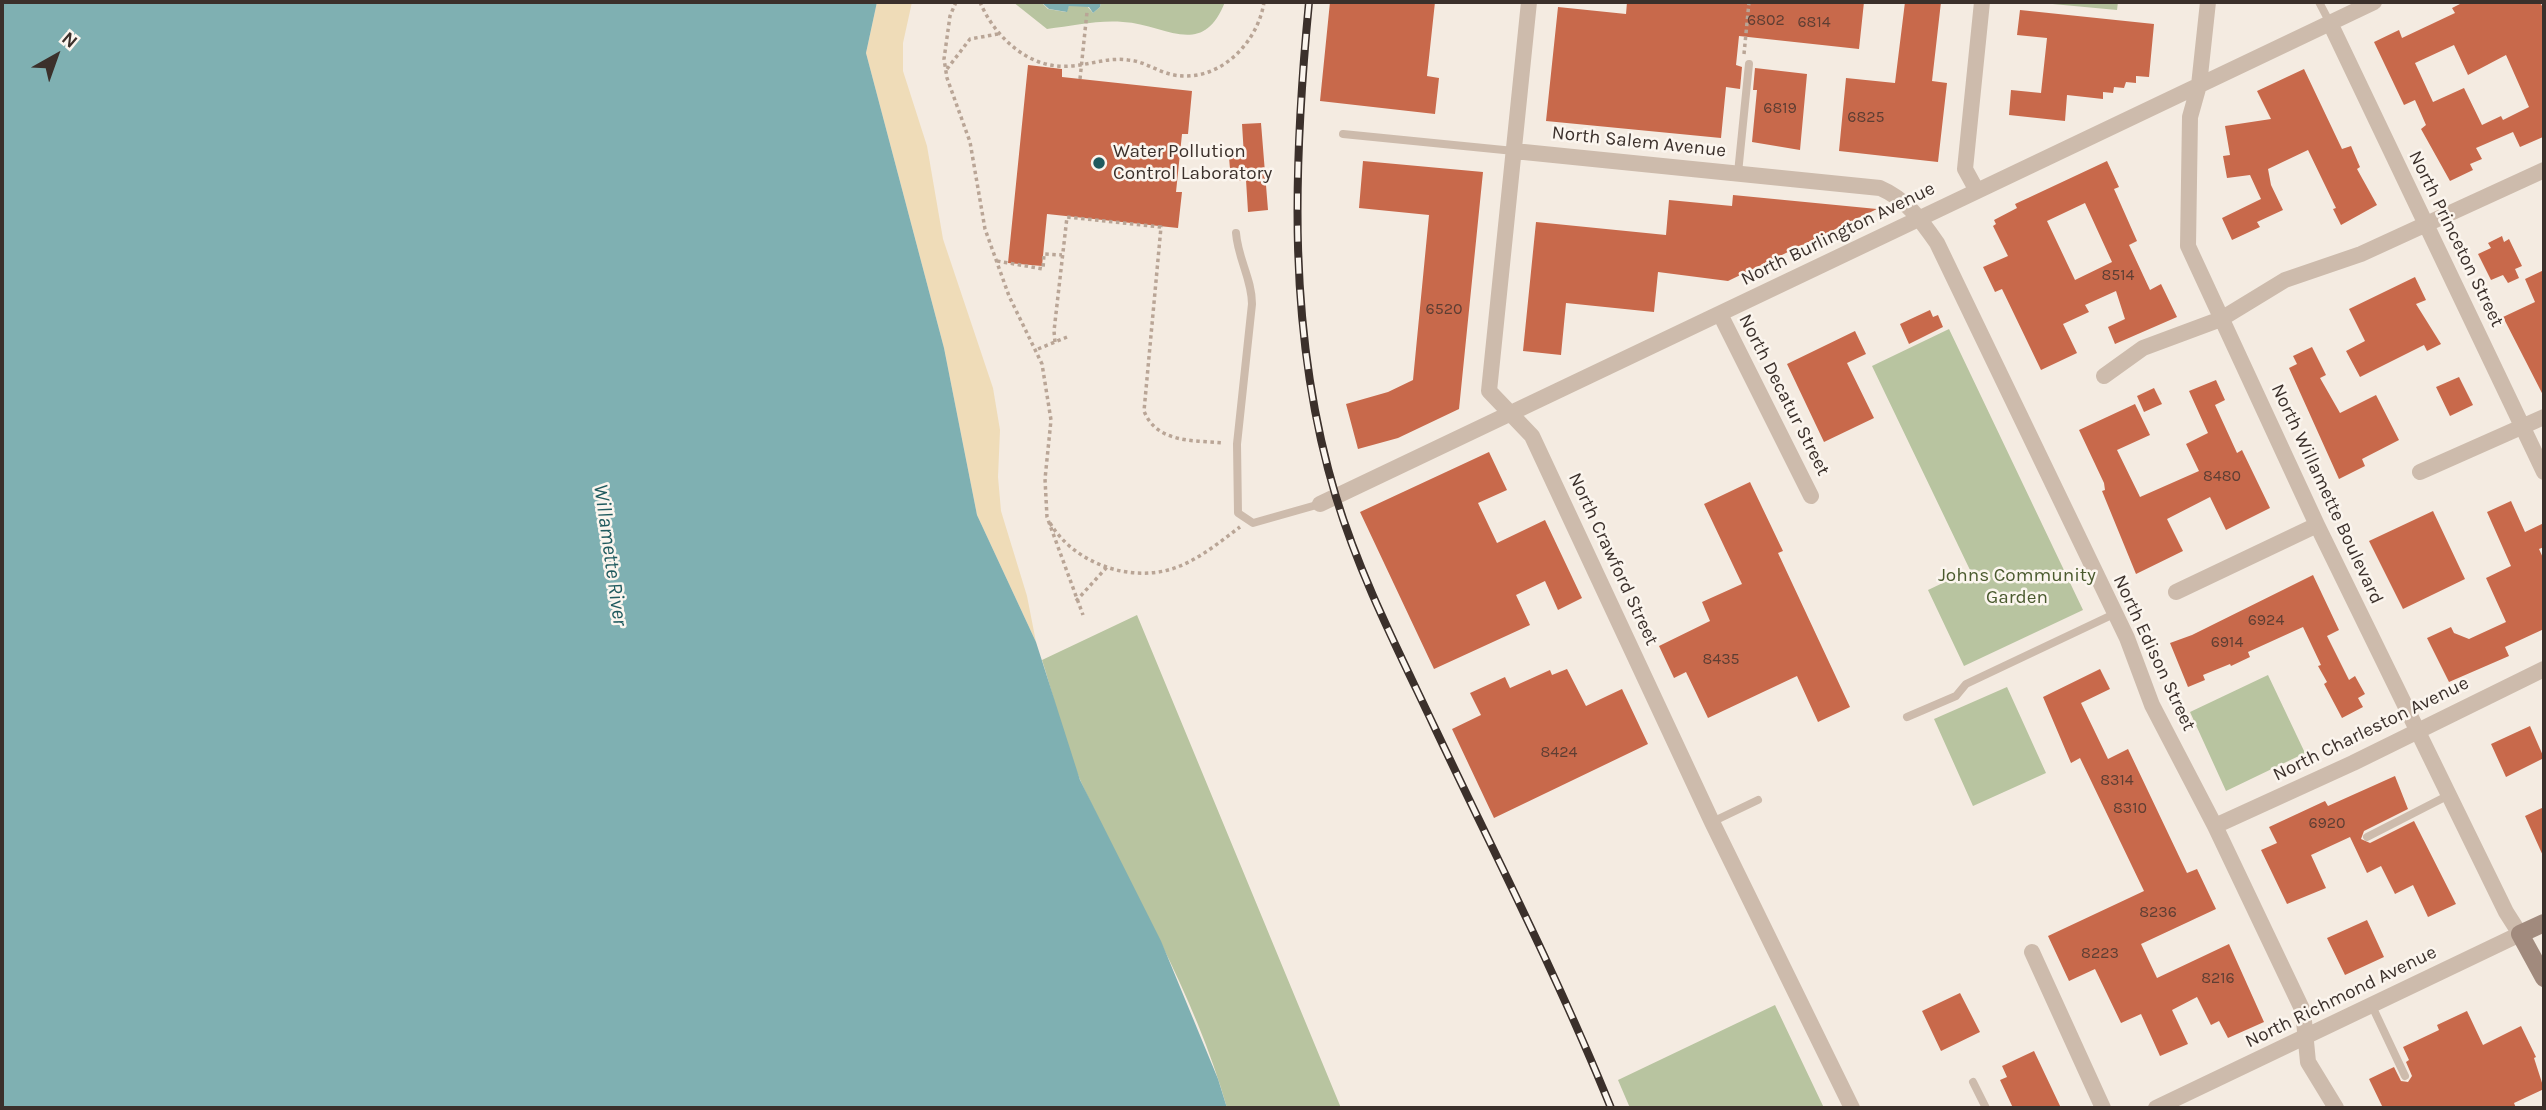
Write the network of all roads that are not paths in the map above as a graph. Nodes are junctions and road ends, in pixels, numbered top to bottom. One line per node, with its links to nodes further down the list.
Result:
1 (1529, 2): 10 (street, North Crawford Street)
2 (1982, 2): 13 (street)
3 (2208, 2): 8 (street, North Willamette Boulevard)
4 (2319, 2): 6 (lane)
5 (2374, 2): 6 (street, North Burlington Avenue)
6 (2330, 23): 8 (street, North Burlington Avenue); 15 (street, North Princeton Street)
7 (1749, 64): 12 (lane)
8 (2199, 85): 13 (street, North Burlington Avenue); 18 (street, North Willamette Boulevard)
9 (1343, 134): 10 (lane, North Salem Avenue)
10 (1514, 151): 12 (street, North Salem Avenue); 20 (street, North Crawford Street)
11 (2544, 170): 15 (street)
12 (1738, 173): 14 (street, North Salem Avenue)
13 (1977, 191): 14 (street, North Burlington Avenue)
14 (1920, 218): 17 (street, North Burlington Avenue); 29 (street, North Edison Street)
15 (2426, 225): 18 (street); 22 (street, North Princeton Street)
16 (1236, 233): 26 (lane)
17 (1720, 314): 20 (street, North Burlington Avenue); 25 (street, North Decatur Street)
18 (2221, 319): 19 (street); 27 (street, North Willamette Boulevard)
19 (2104, 376)
20 (1511, 413): 26 (street, North Burlington Avenue); 35 (street, North Crawford Street)
21 (2544, 417): 22 (street)
22 (2523, 427): 23 (street); 24 (street, North Princeton Street)
23 (2420, 472)
24 (2544, 472)
25 (1811, 496)
26 (1320, 504)
27 (2317, 525): 28 (street); 32 (street, North Willamette Boulevard)
28 (2176, 592)
29 (2114, 614): 31 (lane); 36 (street, North Edison Street)
30 (2544, 669): 32 (street, North Charleston Avenue)
31 (1907, 717)
32 (2417, 729): 33 (street, North Willamette Boulevard); 36 (street, North Charleston Avenue)
33 (2449, 795): 37 (lane); 39 (street, North Willamette Boulevard)
34 (1758, 800): 35 (lane)
35 (1712, 822): 46 (street, North Crawford Street)
36 (2215, 826): 43 (street, North Edison Street)
37 (2367, 837)
38 (2544, 923): 39 (main road, North Richmond Avenue)
39 (2520, 934): 41 (main road, North Willamette Boulevard); 42 (street, North Richmond Avenue)
40 (2032, 952): 48 (street)
41 (2544, 978)
42 (2372, 1006): 43 (street, North Richmond Avenue); 44 (lane)
43 (2306, 1038): 49 (street, North Richmond Avenue); 50 (street, North Edison Street)
44 (2404, 1076)
45 (1973, 1082): 47 (lane)
46 (1852, 1108)
47 (1986, 1108)
48 (2103, 1108)
49 (2156, 1108)
50 (2336, 1108)

